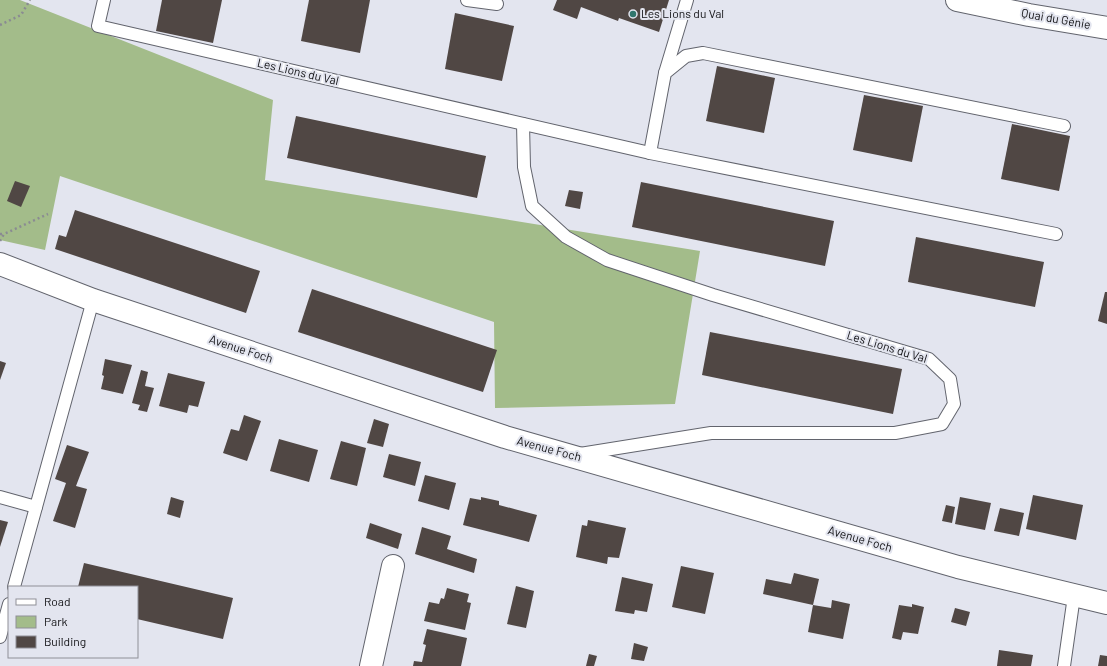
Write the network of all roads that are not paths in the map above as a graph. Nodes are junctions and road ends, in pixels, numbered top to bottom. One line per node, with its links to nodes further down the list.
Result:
1 (104, 0): 8 (lane, Les Lions du Val)
2 (467, 0): 5 (lane)
3 (687, 0): 7 (lane)
4 (957, 0): 6 (street, Quai du Génie)
5 (497, 4)
6 (1107, 28)
7 (665, 73): 9 (lane); 10 (lane)
8 (523, 124): 10 (lane, Les Lions du Val); 14 (lane, Les Lions du Val)
9 (1064, 126)
10 (650, 153): 11 (lane, Les Lions du Val)
11 (1056, 234)
12 (0, 264): 13 (street, Avenue Foch)
13 (93, 300): 14 (street, Avenue Foch); 16 (lane)
14 (573, 456): 19 (street, Avenue Foch)
15 (0, 496): 16 (lane)
16 (36, 508): 18 (lane)
17 (393, 566): 23 (street)
18 (14, 586)
19 (1074, 596): 20 (street, Avenue Foch); 24 (lane)
20 (1107, 603)
21 (8, 608): 22 (lane)
22 (0, 637)
23 (371, 666)
24 (1064, 666)

